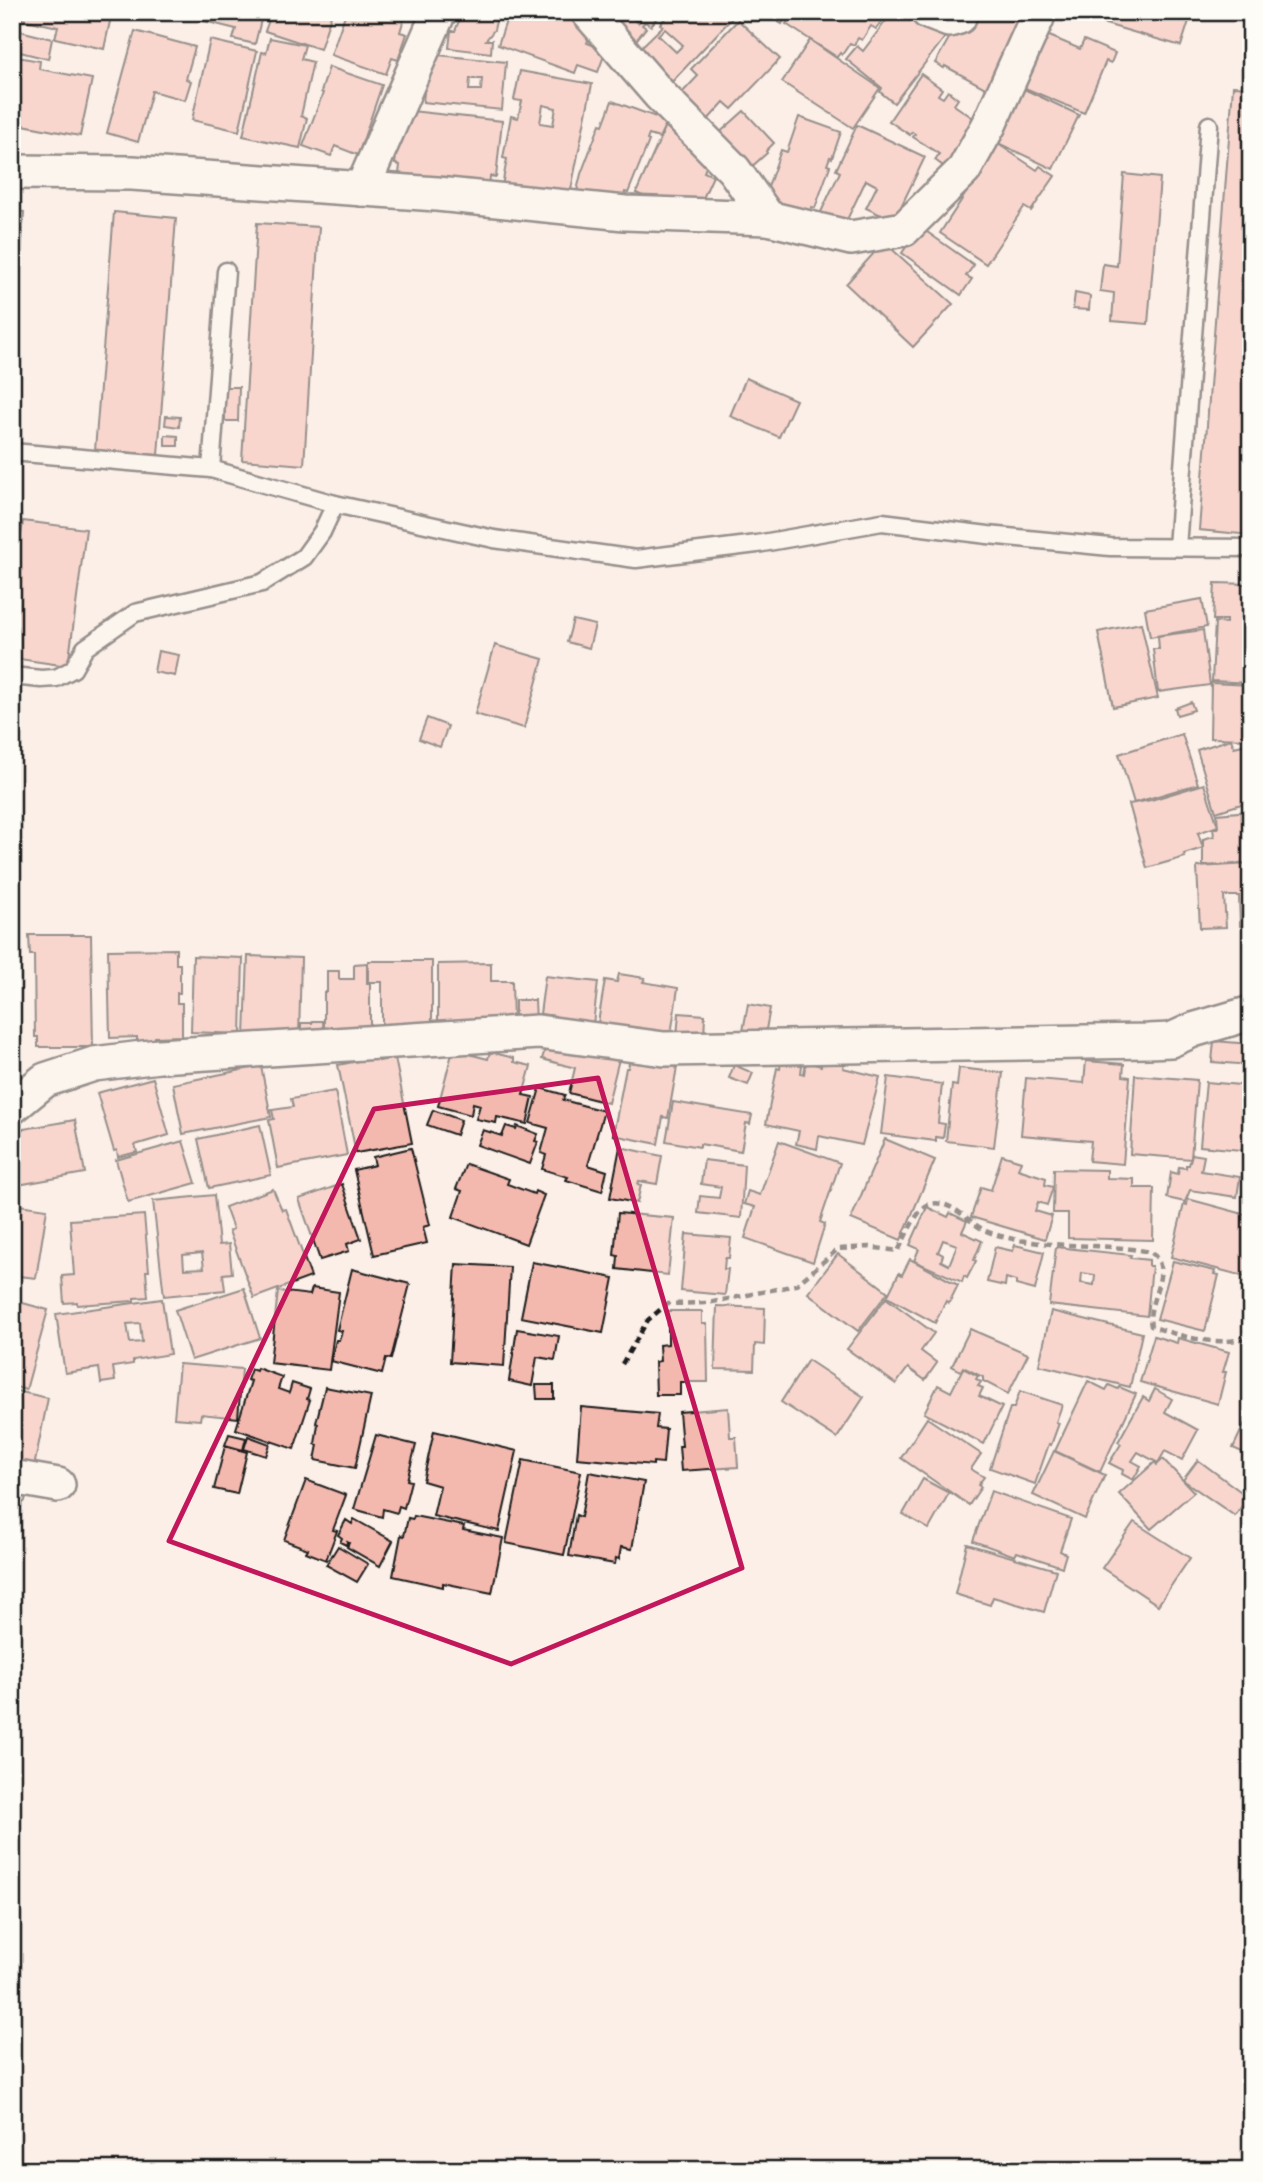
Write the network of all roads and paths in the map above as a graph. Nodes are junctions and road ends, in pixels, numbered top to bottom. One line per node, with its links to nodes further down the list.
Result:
1 (439, 12): 8 (street)
2 (588, 12): 9 (street)
3 (928, 12): 4 (street)
4 (961, 12)
5 (1036, 14): 9 (street)
6 (1209, 125): 14 (lane)
7 (12, 172): 8 (street)
8 (362, 189): 9 (street)
9 (768, 218)
10 (226, 271): 12 (lane)
11 (12, 452): 12 (lane)
12 (211, 469): 13 (lane)
13 (335, 504): 14 (lane); 16 (lane)
14 (1177, 547): 15 (lane)
15 (1251, 548)
16 (12, 676)
17 (1251, 1013): 18 (street)
18 (12, 1107)
19 (1251, 1336): 20 (path)
20 (622, 1363)
21 (12, 1477): 22 (street)
22 (58, 1485)

